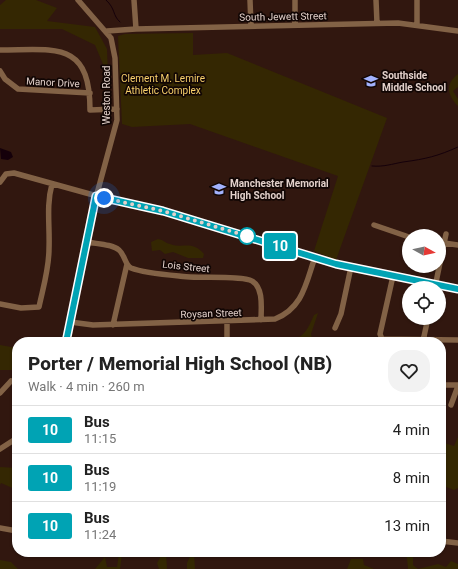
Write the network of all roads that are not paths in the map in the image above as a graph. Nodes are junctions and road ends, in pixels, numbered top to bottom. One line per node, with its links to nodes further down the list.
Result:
1 (78, 0): 12 (street, Weston Road)
2 (134, 0): 11 (street)
3 (250, 0): 9 (street)
4 (295, 0): 8 (street)
5 (376, 0): 7 (street)
6 (417, 0): 10 (street)
7 (377, 23): 8 (street, South Jewett Street); 10 (street, South Jewett Street)
8 (295, 25): 9 (street, South Jewett Street)
9 (251, 26): 11 (street, South Jewett Street)
10 (417, 26): 13 (street, South Jewett Street)
11 (136, 29): 12 (street, South Jewett Street)
12 (107, 31): 17 (street, Weston Road)
13 (458, 31)
14 (0, 50): 16 (street)
15 (0, 71): 16 (street, Manor Drive)
16 (90, 93): 18 (street)
17 (117, 109): 18 (street); 22 (street, Weston Road)
18 (90, 110): 19 (street)
19 (90, 117)
20 (0, 182): 21 (street)
21 (52, 184): 22 (street); 35 (street)
22 (96, 196): 25 (street, Weston Road); 28 (street)
23 (374, 225): 24 (street)
24 (402, 235)
25 (87, 242): 29 (street); 37 (street, Weston Road)
26 (446, 243): 27 (street)
27 (458, 245)
28 (316, 257): 30 (street); 36 (street, Roysan Street)
29 (127, 264): 36 (street, Lois Street); 39 (street)
30 (350, 267): 31 (street); 41 (street)
31 (393, 276): 32 (street); 44 (street)
32 (414, 281)
33 (446, 287): 34 (street)
34 (458, 289)
35 (0, 304)
36 (261, 320): 38 (street, Roysan Street)
37 (70, 322): 39 (street, Roysan Street); 42 (street, Weston Road)
38 (227, 322): 39 (street, Roysan Street); 43 (street)
39 (113, 325)
40 (426, 325): 45 (street)
41 (335, 328)
42 (67, 337)
43 (227, 337)
44 (381, 337)
45 (424, 337)
46 (446, 340): 47 (street)
47 (458, 340)
48 (11, 381): 51 (street)
49 (446, 385): 50 (street)
50 (458, 386): 52 (street)
51 (0, 393)
52 (451, 405)
53 (12, 441): 54 (street)
54 (0, 449)
55 (0, 528): 56 (street)
56 (12, 530)
57 (446, 542): 58 (street)
58 (458, 543)

